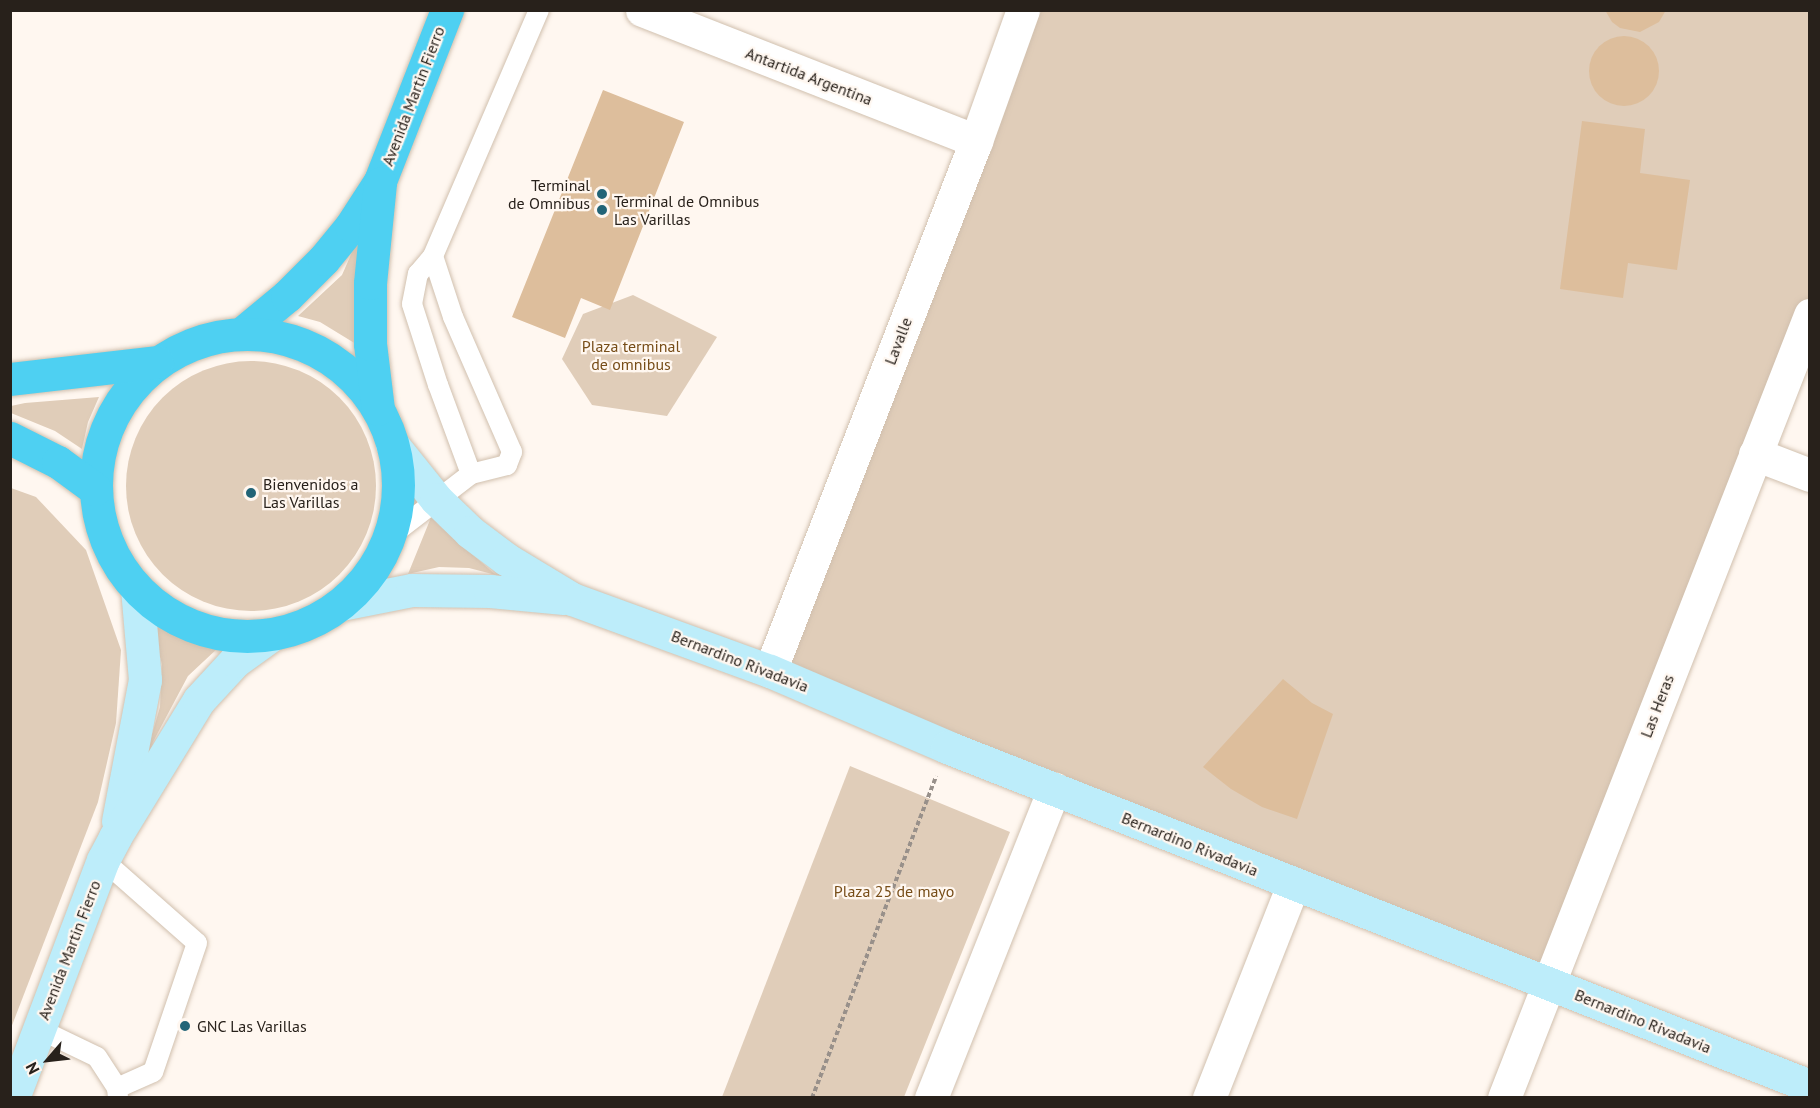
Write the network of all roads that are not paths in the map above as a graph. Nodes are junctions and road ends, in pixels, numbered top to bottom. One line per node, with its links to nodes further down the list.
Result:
1 (447, 10): 6 (highway, Avenida Martin Fierro)
2 (539, 10): 7 (lane)
3 (642, 10): 5 (street, Antartida Argentina)
4 (1023, 10): 5 (street, Lavalle)
5 (976, 141): 25 (street, Lavalle)
6 (380, 181): 9 (highway, Avenida Martin Fierro); 12 (highway, Avenida Martin Fierro)
7 (433, 256): 16 (lane); 16 (lane)
8 (1809, 315): 15 (street, Las Heras)
9 (242, 333): 10 (highway); 12 (highway)
10 (157, 362): 11 (highway); 18 (highway)
11 (10, 379)
12 (378, 410): 14 (highway)
13 (10, 438): 18 (highway)
14 (392, 444): 19 (main road, Bernardino Rivadavia); 20 (highway)
15 (1755, 454): 17 (street); 29 (street, Las Heras)
16 (471, 474): 19 (lane)
17 (1809, 475)
18 (96, 489): 21 (highway)
19 (436, 499): 20 (lane); 22 (main road, Bernardino Rivadavia)
20 (389, 537): 23 (highway)
21 (137, 589): 24 (highway); 27 (main road, Avenida Martin Fierro)
22 (572, 599): 23 (main road, Bernardino Rivadavia); 25 (main road, Bernardino Rivadavia)
23 (341, 604): 24 (highway)
24 (271, 635): 27 (main road, Avenida Martin Fierro)
25 (770, 671): 26 (main road, Bernardino Rivadavia)
26 (1054, 789): 28 (main road, Bernardino Rivadavia); 34 (street)
27 (109, 849): 30 (main road, Avenida Martin Fierro); 32 (lane)
28 (1293, 885): 29 (main road, Bernardino Rivadavia); 35 (street)
29 (1549, 984): 31 (main road, Bernardino Rivadavia); 36 (street, Las Heras)
30 (39, 1029): 32 (lane); 33 (main road, Avenida Martin Fierro)
31 (1809, 1086)
32 (117, 1093)
33 (13, 1098)
34 (932, 1098)
35 (1209, 1098)
36 (1504, 1098)

